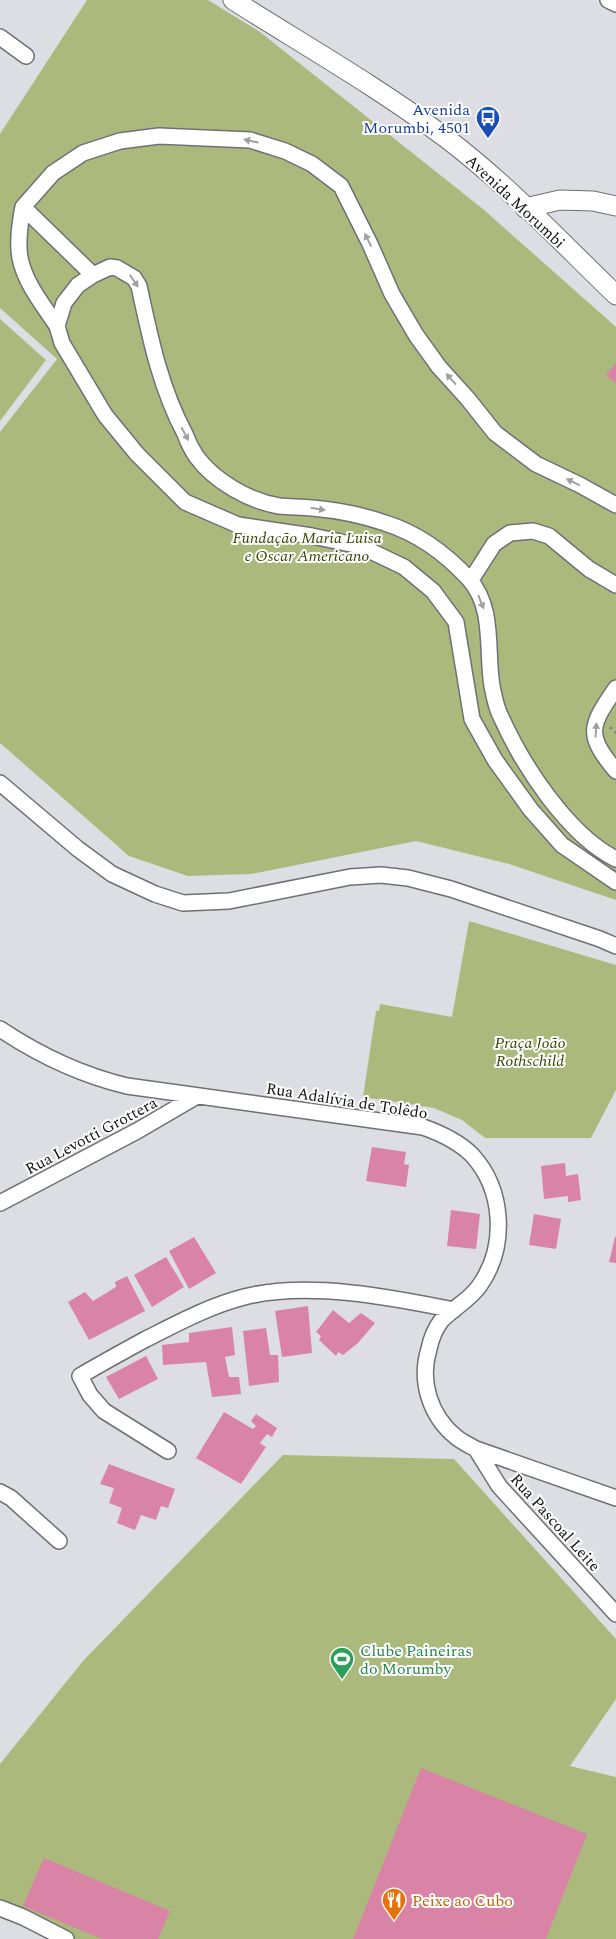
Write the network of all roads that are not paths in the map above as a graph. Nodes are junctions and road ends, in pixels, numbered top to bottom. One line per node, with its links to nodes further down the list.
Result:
1 (232, 0): 9 (main road, Avenida Morumbi)
2 (608, 0): 3 (street)
3 (616, 4)
4 (0, 37): 5 (street)
5 (26, 56)
6 (560, 200): 7 (main road); 9 (main road); 10 (main road)
7 (616, 206)
8 (23, 207): 11 (street); 13 (street); 14 (street, one-way to 8)
9 (525, 208): 10 (main road, Avenida Morumbi)
10 (557, 238): 12 (main road, Avenida Morumbi)
11 (93, 275): 13 (street); 15 (street, one-way to 15)
12 (616, 295)
13 (57, 326): 21 (street)
14 (616, 505)
15 (471, 580): 16 (street); 20 (street, one-way to 20)
16 (616, 585)
17 (616, 688): 18 (street, one-way to 17)
18 (616, 771)
19 (0, 783): 22 (street)
20 (616, 859)
21 (616, 882)
22 (616, 946)
23 (0, 1029): 24 (street, Rua Adalívia de Tolêdo)
24 (197, 1096): 25 (street, Rua Levotti Grottera); 26 (street, Rua Adalívia de Tolêdo)
25 (0, 1203)
26 (454, 1310): 27 (street, Rua Adalívia de Tolêdo); 28 (street)
27 (476, 1449): 30 (street, Rua Adalívia de Tolêdo); 32 (street, Rua Pascoal Leite)
28 (168, 1451)
29 (0, 1492): 31 (street)
30 (616, 1498)
31 (59, 1541)
32 (616, 1614)
33 (0, 1908): 34 (street)
34 (66, 1939)

